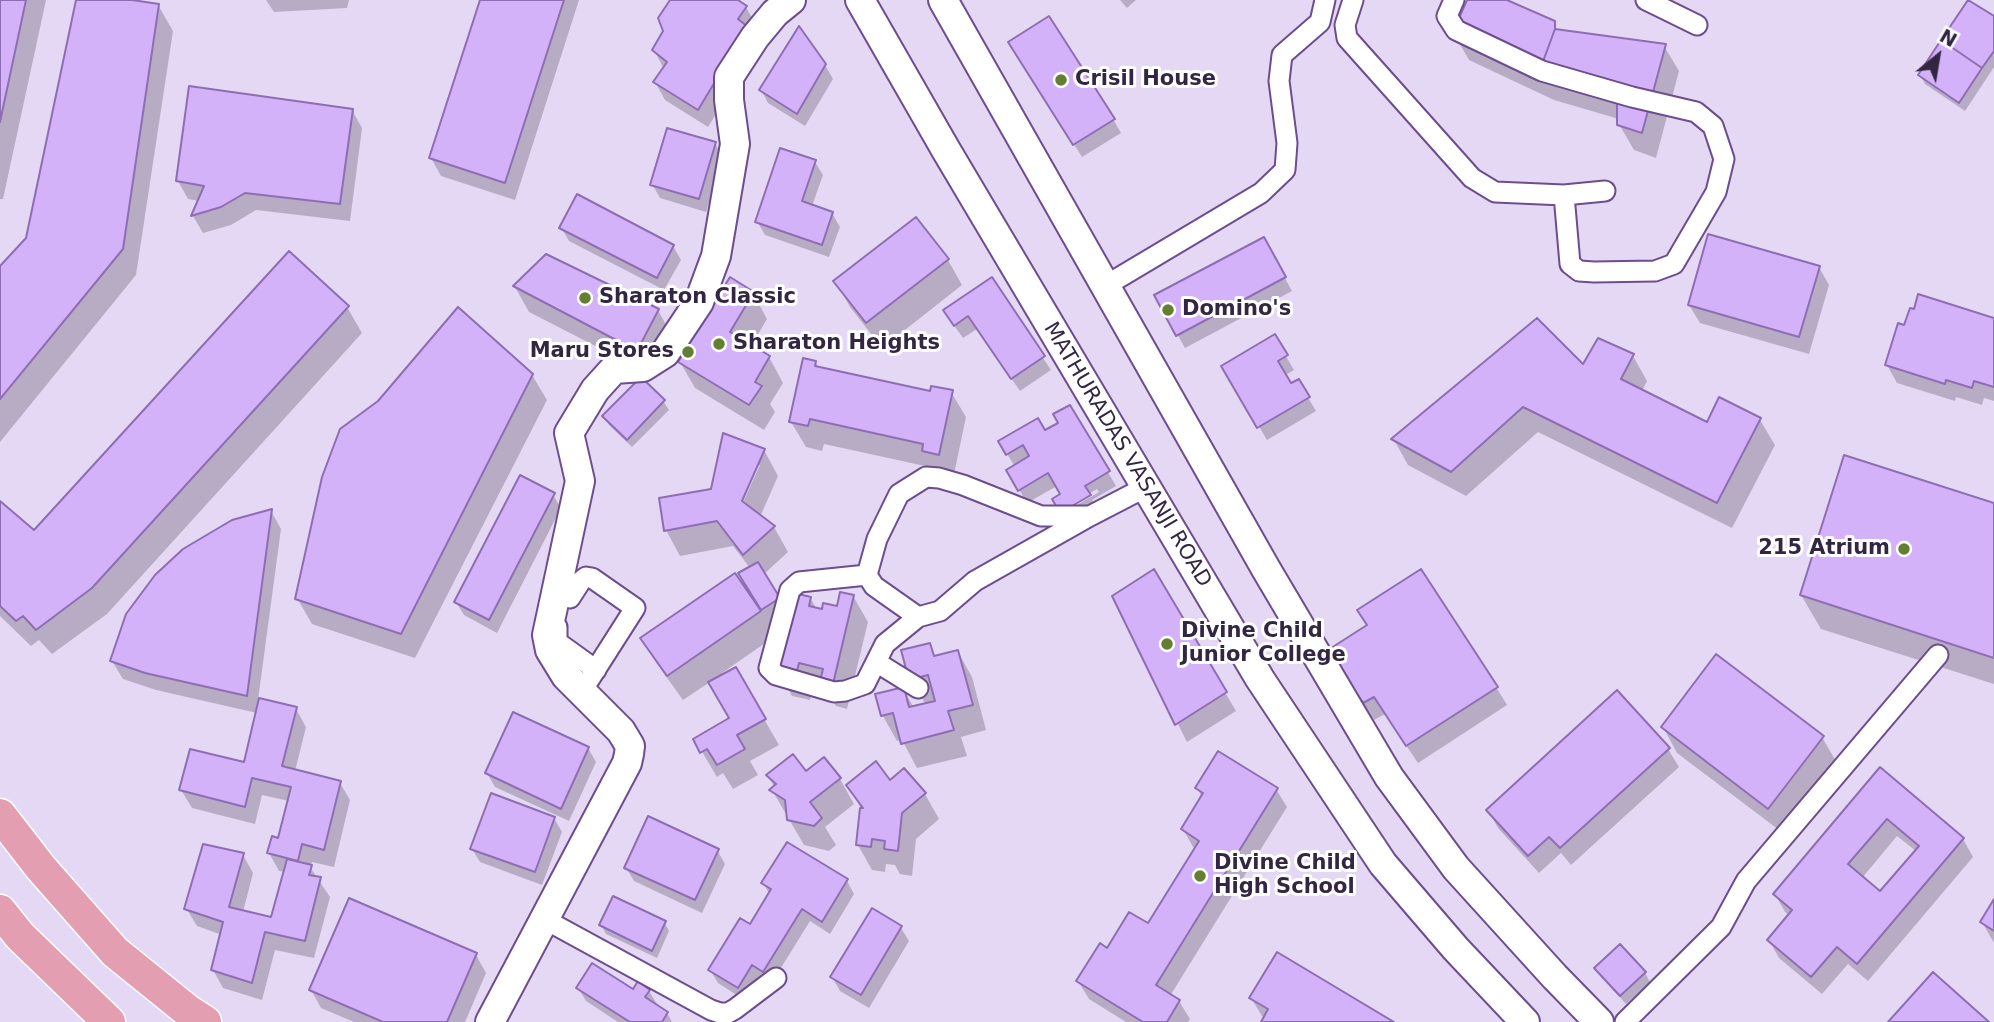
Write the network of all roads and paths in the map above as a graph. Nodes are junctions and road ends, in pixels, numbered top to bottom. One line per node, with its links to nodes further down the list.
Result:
1 (791, 0): 15 (main road)
2 (860, 0): 12 (main road, MATHURADAS VASANJI ROAD)
3 (943, 0): 11 (main road)
4 (1325, 0): 11 (street)
5 (1353, 0): 10 (street)
6 (1454, 0): 10 (street)
7 (1646, 0): 8 (street)
8 (1697, 25)
9 (1605, 191): 10 (street)
10 (1564, 195)
11 (1105, 286): 29 (main road)
12 (1146, 487): 13 (street); 28 (main road, MATHURADAS VASANJI ROAD)
13 (1090, 516): 14 (street); 16 (street)
14 (867, 575): 16 (street); 18 (street)
15 (564, 593): 19 (main road); 19 (street)
16 (918, 617): 18 (street)
17 (1938, 655): 30 (street)
18 (876, 662): 20 (street)
19 (589, 680): 23 (main road)
20 (918, 688)
21 (0, 815): 26 (main road)
22 (0, 911): 25 (main road)
23 (544, 919): 24 (street); 27 (main road)
24 (776, 978)
25 (109, 1022)
26 (205, 1022)
27 (489, 1022)
28 (1525, 1022)
29 (1599, 1022)
30 (1625, 1022)

